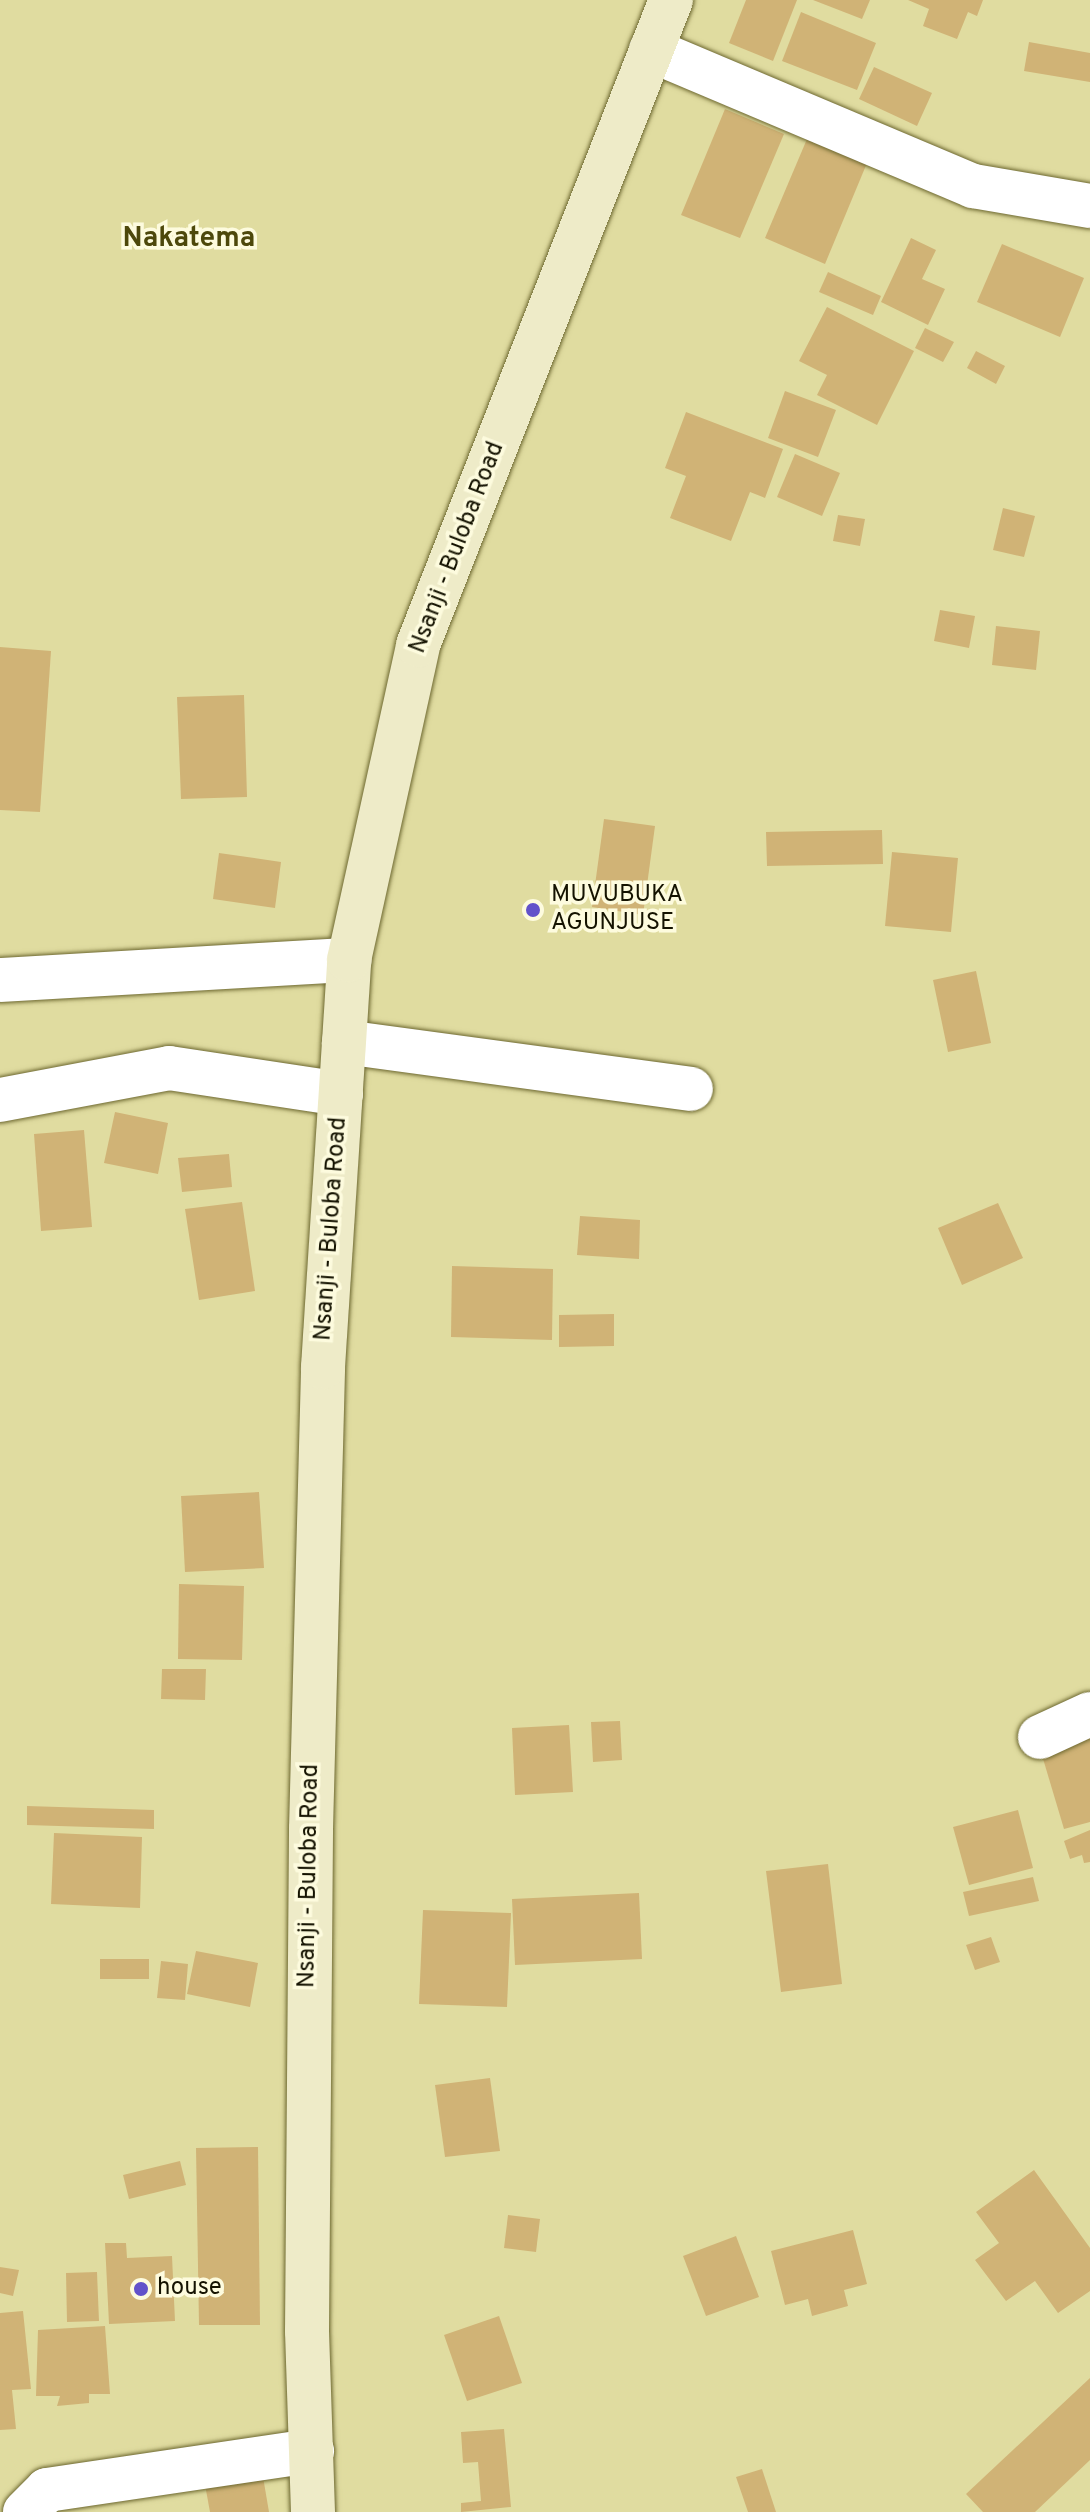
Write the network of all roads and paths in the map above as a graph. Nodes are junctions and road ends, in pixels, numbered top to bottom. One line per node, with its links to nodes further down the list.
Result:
1 (671, 0): 2 (main road, Nsanji - Buloba Road)
2 (651, 50): 3 (street); 4 (main road, Nsanji - Buloba Road)
3 (1090, 206)
4 (349, 960): 5 (street); 6 (main road, Nsanji - Buloba Road)
5 (0, 980)
6 (344, 1042): 7 (street); 8 (main road, Nsanji - Buloba Road)
7 (691, 1089)
8 (341, 1094): 9 (street); 12 (main road, Nsanji - Buloba Road)
9 (0, 1100)
10 (1090, 1714): 11 (street)
11 (1040, 1737)
12 (312, 2451): 13 (street); 14 (main road, Nsanji - Buloba Road)
13 (25, 2512)
14 (313, 2512)

